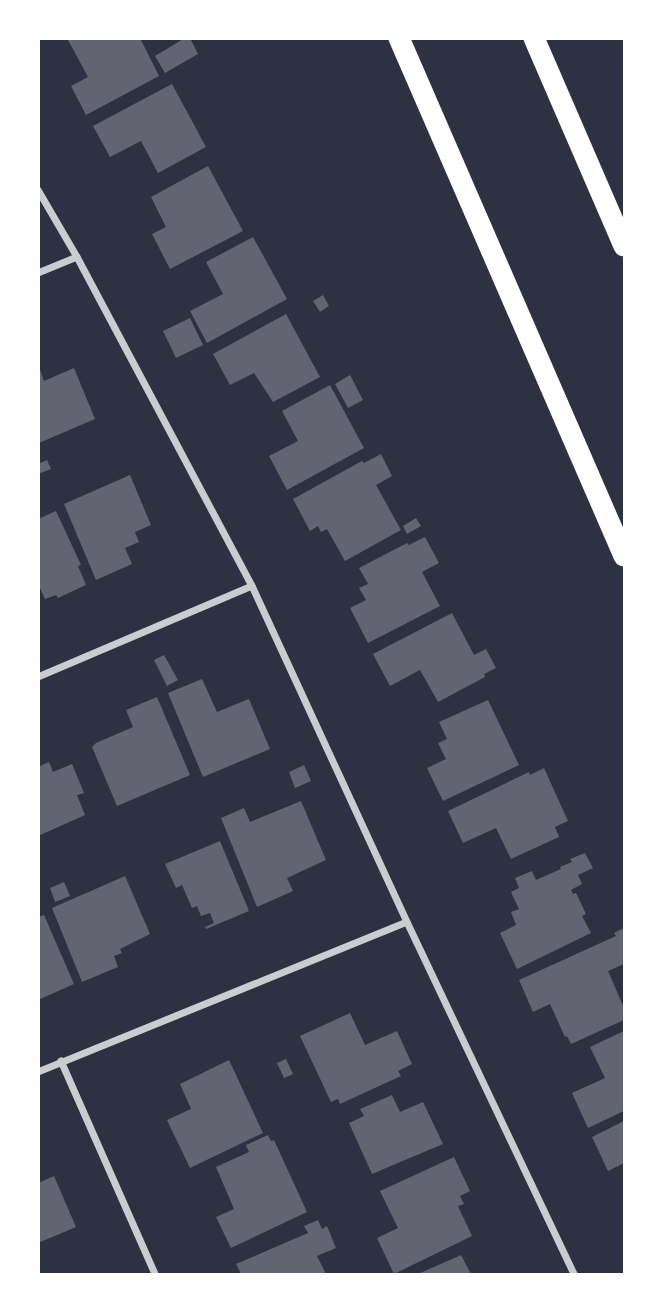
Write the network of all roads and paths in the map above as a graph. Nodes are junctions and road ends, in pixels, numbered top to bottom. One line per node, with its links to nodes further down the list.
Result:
1 (399, 38): 7 (highway)
2 (534, 38): 4 (highway)
3 (38, 190): 5 (street)
4 (625, 246)
5 (77, 257): 6 (street); 8 (street)
6 (38, 273)
7 (625, 556)
8 (253, 586): 9 (street); 10 (street)
9 (38, 677)
10 (407, 922): 11 (street); 14 (street)
11 (61, 1061): 12 (street); 13 (street)
12 (38, 1072)
13 (155, 1275)
14 (574, 1275)

